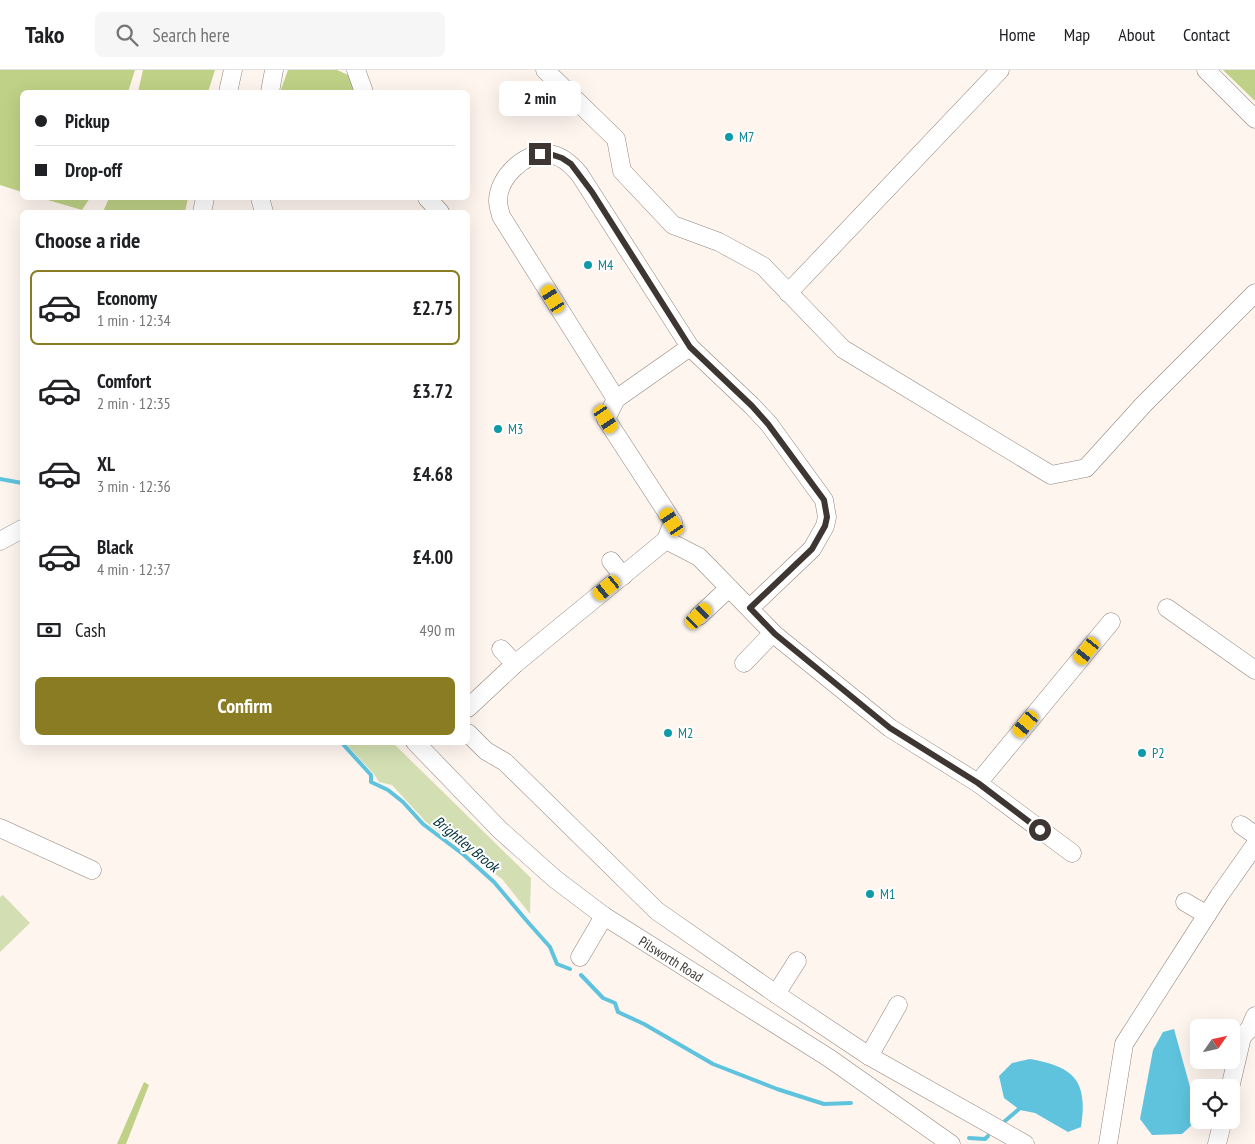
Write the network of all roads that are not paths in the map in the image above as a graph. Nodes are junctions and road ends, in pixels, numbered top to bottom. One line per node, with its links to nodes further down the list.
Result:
1 (233, 70): 7 (street)
2 (274, 70): 8 (street)
3 (356, 70): 9 (street)
4 (545, 70): 13 (street)
5 (1000, 70): 13 (street)
6 (1206, 70): 10 (street)
7 (228, 90)
8 (270, 90)
9 (363, 90)
10 (1255, 119)
11 (429, 200): 12 (street)
12 (438, 210)
13 (788, 293): 14 (street)
14 (1255, 293)
15 (690, 347): 16 (street); 16 (street); 23 (street)
16 (616, 399): 18 (street)
17 (20, 530): 19 (street)
18 (666, 540): 21 (street); 22 (street)
19 (0, 541)
20 (611, 561): 21 (street)
21 (623, 576): 30 (street)
22 (729, 588): 23 (street); 25 (street)
23 (750, 608): 27 (street)
24 (1167, 608): 31 (street)
25 (699, 616)
26 (1111, 622): 35 (street)
27 (773, 633): 29 (street); 35 (street)
28 (501, 649): 30 (street)
29 (744, 662)
30 (514, 664): 32 (street)
31 (1255, 670)
32 (470, 706)
33 (470, 735): 45 (street)
34 (418, 745): 42 (street, Pilsworth Road)
35 (978, 783): 38 (street)
36 (0, 828): 39 (street)
37 (1255, 845): 41 (street)
38 (1072, 853)
39 (92, 870)
40 (1185, 902): 41 (street)
41 (1207, 915): 53 (street)
42 (604, 916): 43 (street); 51 (street, Pilsworth Road)
43 (580, 957)
44 (797, 961): 45 (street)
45 (776, 994): 48 (street)
46 (898, 1005): 48 (street)
47 (1255, 1016): 49 (street)
48 (869, 1056): 52 (street)
49 (1232, 1079)
50 (1221, 1129): 54 (street)
51 (951, 1144)
52 (1025, 1144)
53 (1108, 1144)
54 (1217, 1144)

